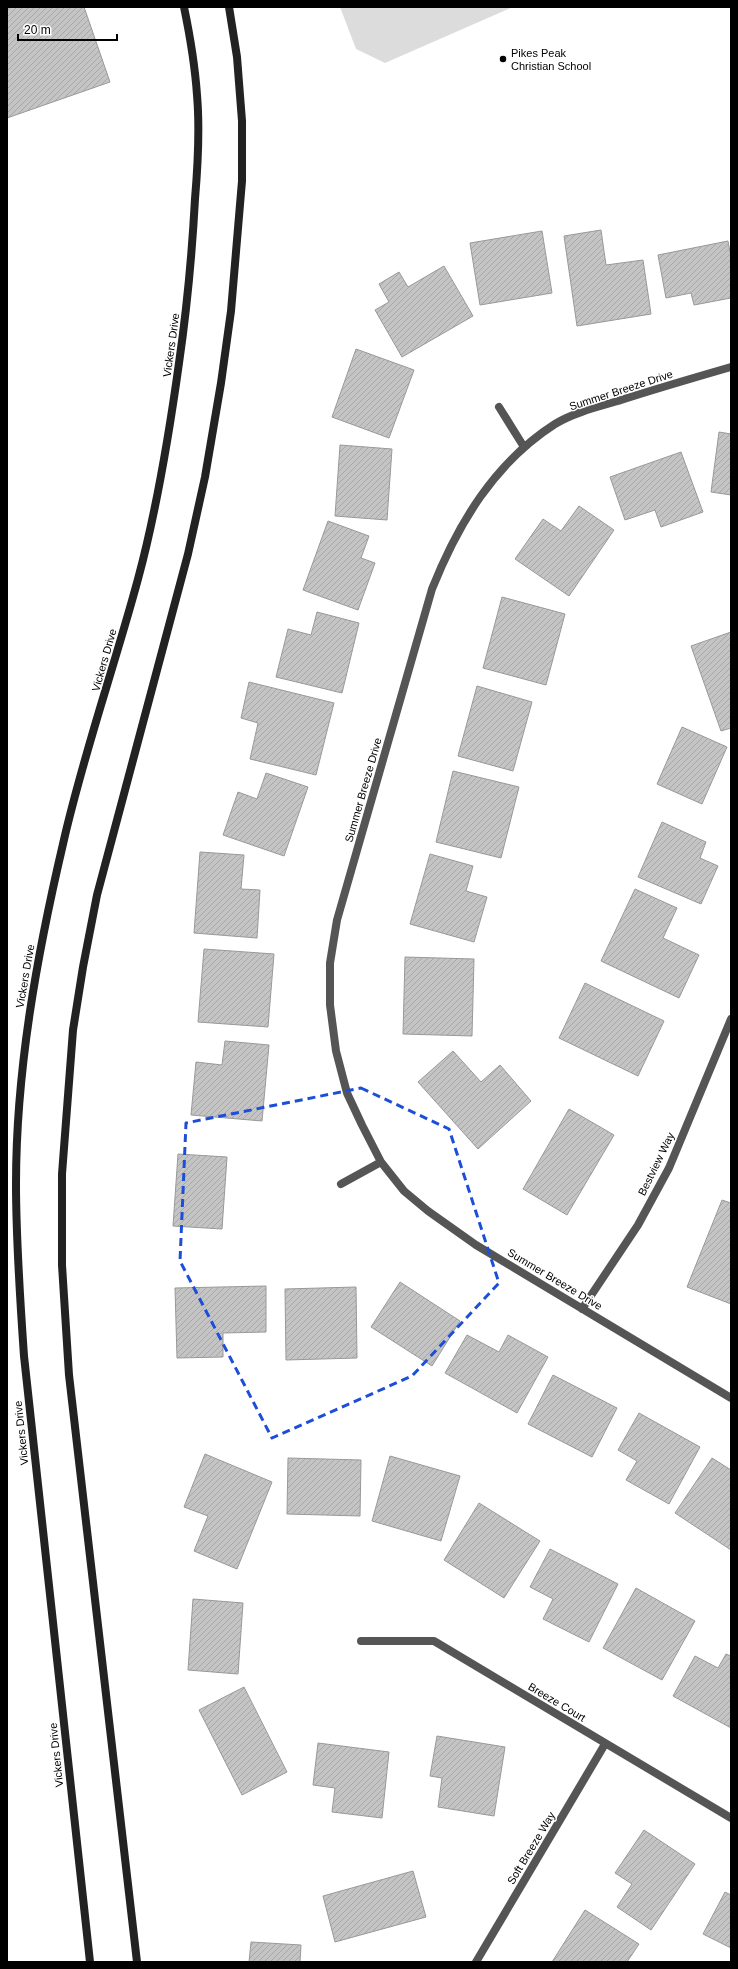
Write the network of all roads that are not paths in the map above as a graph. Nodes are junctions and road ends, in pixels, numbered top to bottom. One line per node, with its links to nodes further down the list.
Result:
1 (184, 7): 14 (main road, Vickers Drive)
2 (229, 7): 15 (main road)
3 (731, 367): 5 (street, Summer Breeze Drive)
4 (499, 407): 5 (street)
5 (524, 447): 7 (street, Summer Breeze Drive)
6 (731, 1019): 9 (street, Bestview Way)
7 (381, 1162): 8 (street); 9 (street, Summer Breeze Drive)
8 (341, 1184)
9 (582, 1309): 10 (street, Summer Breeze Drive)
10 (731, 1398)
11 (361, 1641): 12 (street, Breeze Court)
12 (605, 1744): 13 (street, Breeze Court); 16 (street, Soft Breeze Way)
13 (731, 1818)
14 (90, 1962)
15 (137, 1962)
16 (476, 1962)

